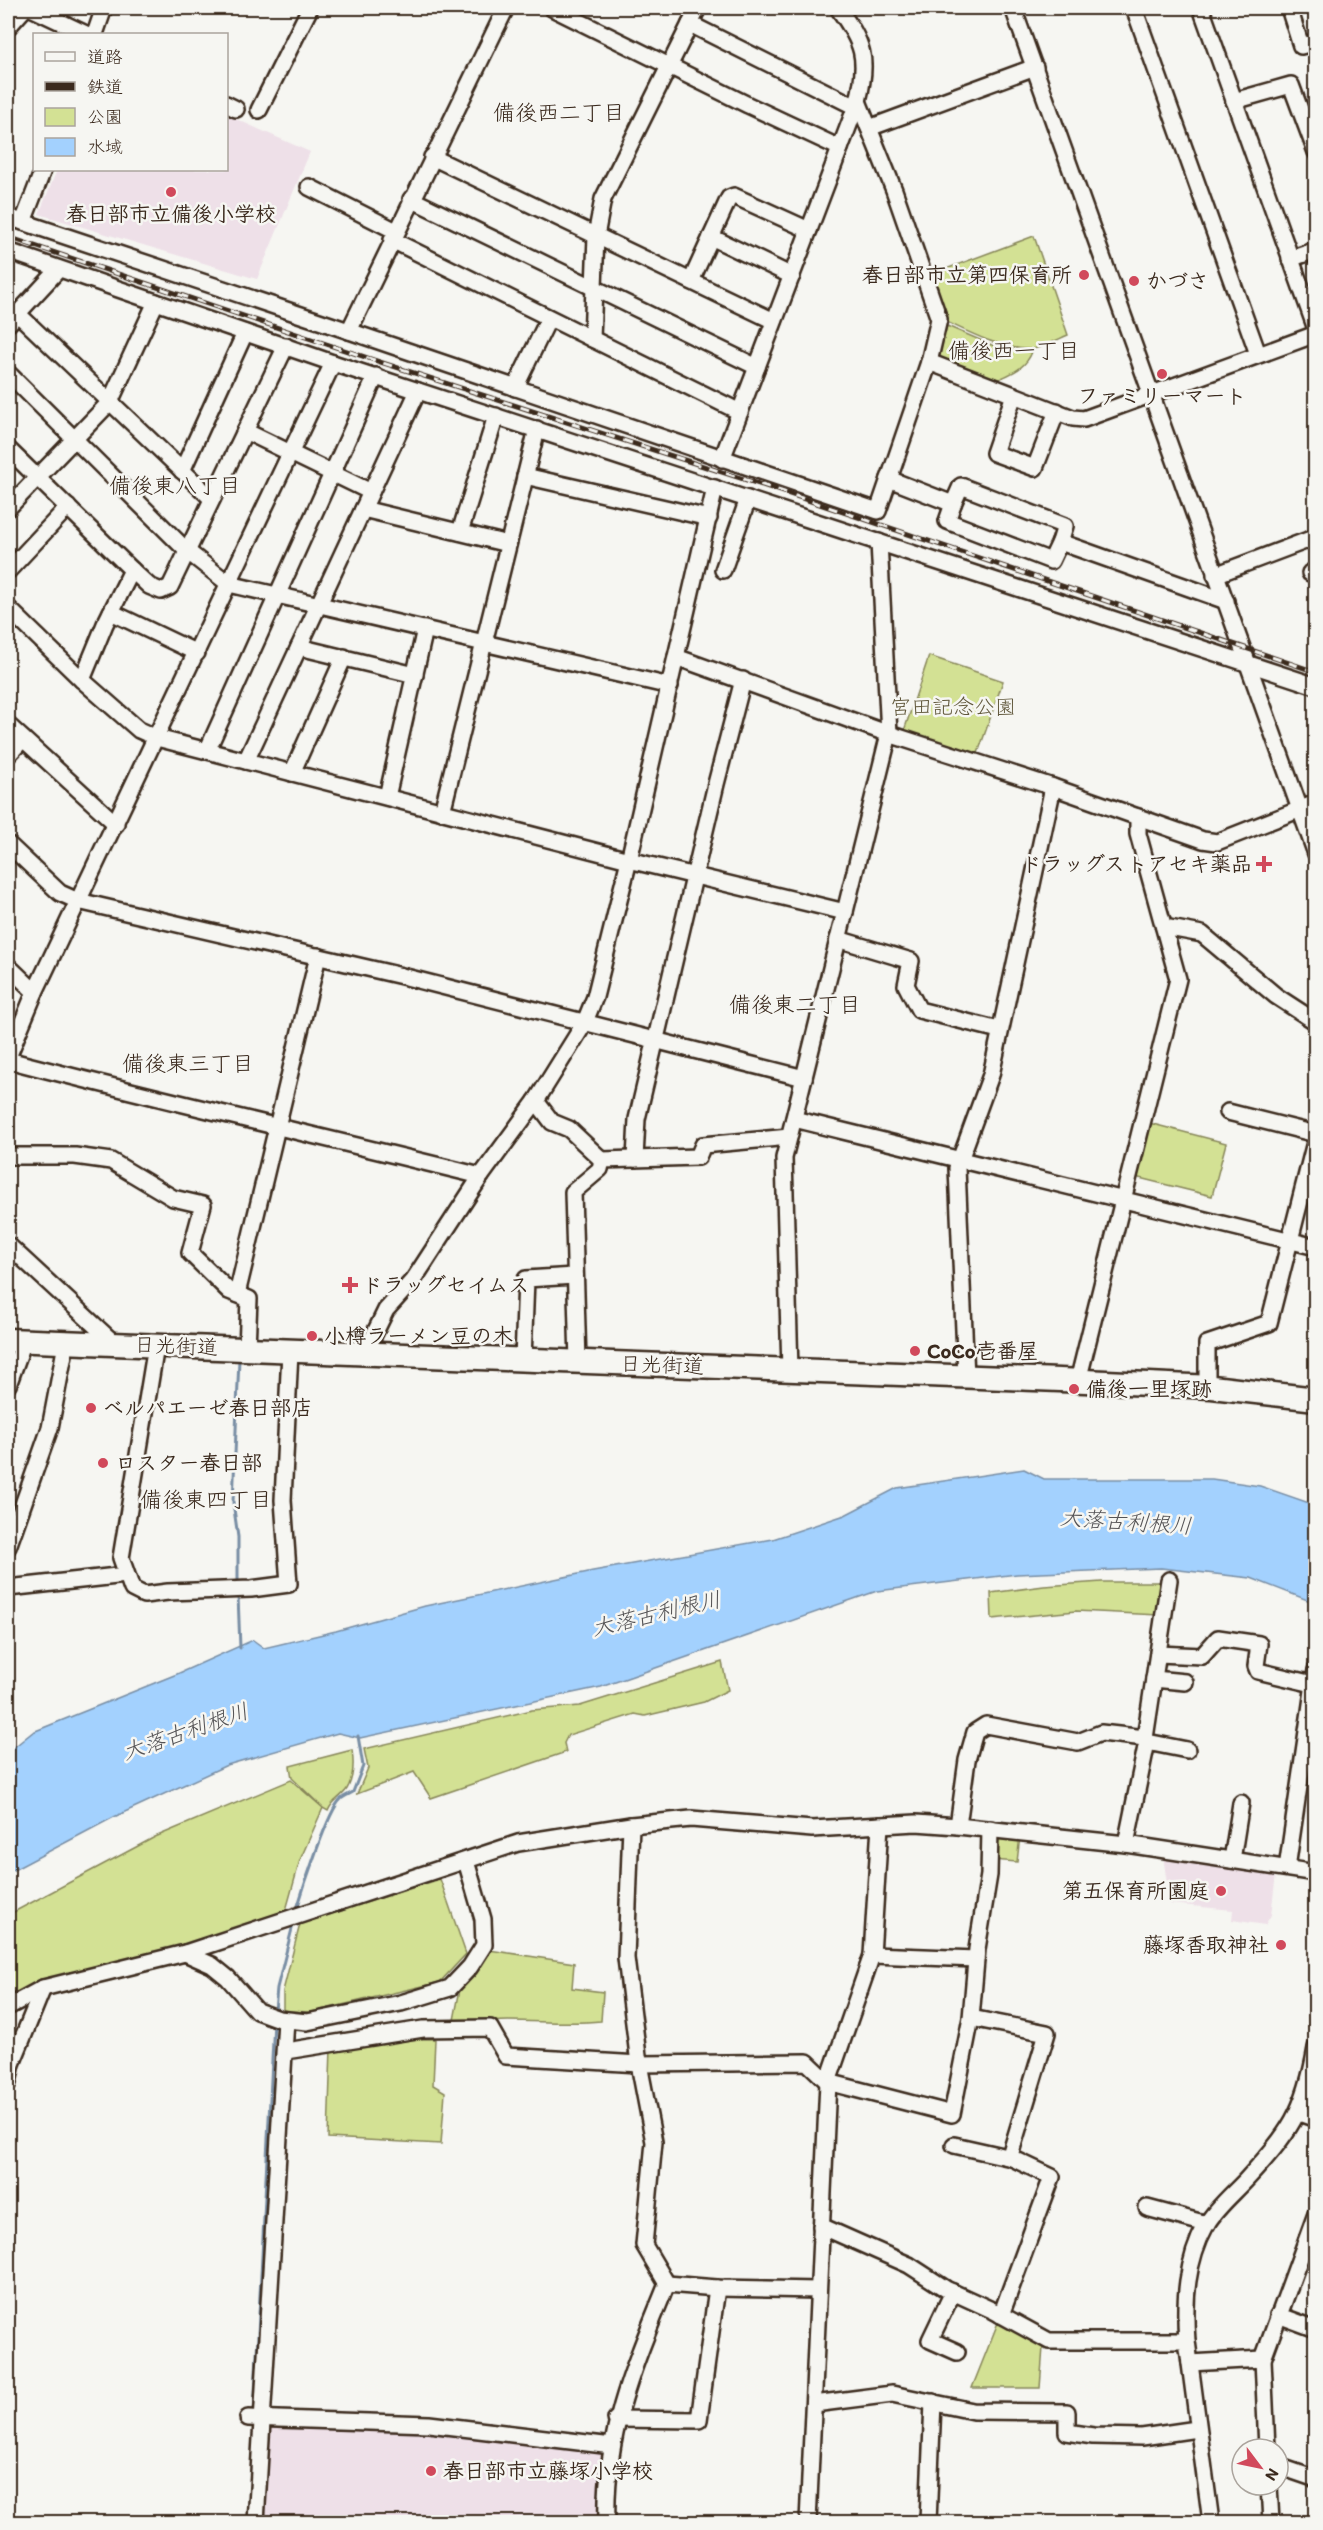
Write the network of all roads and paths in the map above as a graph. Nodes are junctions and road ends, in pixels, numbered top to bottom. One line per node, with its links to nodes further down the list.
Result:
1 (25, 8): 14 (street)
2 (31, 8): 15 (street)
3 (104, 8): 16 (street)
4 (310, 8): 22 (street)
5 (506, 8): 26 (street)
6 (552, 8): 18 (street)
7 (698, 8): 13 (street)
8 (841, 8): 21 (street)
9 (1013, 8): 19 (street)
10 (1134, 8): 52 (street)
11 (1201, 8): 20 (street)
12 (1289, 8): 17 (street)
13 (690, 24): 18 (street); 21 (street)
14 (8, 27)
15 (84, 33)
16 (95, 33)
17 (1316, 42)
18 (670, 66): 24 (street); 34 (street)
19 (1035, 67): 23 (street); 60 (street)
20 (1234, 101): 25 (street); 38 (street)
21 (857, 104): 23 (street); 24 (street)
22 (260, 110)
23 (869, 128): 53 (street)
24 (840, 148): 32 (street)
25 (1316, 152)
26 (432, 157): 29 (street); 34 (street)
27 (43, 171): 31 (street)
28 (309, 187): 33 (street)
29 (411, 199): 33 (street); 42 (street)
30 (8, 217): 31 (street)
31 (23, 222): 47 (street)
32 (809, 230): 35 (street); 40 (street)
33 (394, 235): 44 (street); 47 (street)
34 (596, 236): 41 (street); 42 (street)
35 (711, 237): 40 (street); 41 (street)
36 (1316, 250): 38 (street)
37 (8, 251): 39 (street)
38 (1290, 259): 49 (street)
39 (58, 269): 43 (street); 45 (street)
40 (792, 276): 46 (street)
41 (691, 281): 46 (street)
42 (594, 286): 50 (street); 55 (street)
43 (156, 302): 48 (street); 62 (street)
44 (549, 318): 50 (street); 58 (street)
45 (13, 319): 62 (street)
46 (774, 321): 55 (street)
47 (349, 331): 58 (street)
48 (245, 333): 51 (street); 72 (street)
49 (1315, 336): 52 (street)
50 (592, 339): 64 (street)
51 (286, 346): 54 (street); 67 (street)
52 (1258, 354): 60 (street)
53 (929, 362): 61 (street); 76 (street)
54 (333, 363): 57 (street); 70 (street)
55 (757, 367): 64 (street)
56 (8, 373): 68 (street)
57 (376, 376): 59 (street); 73 (street)
58 (515, 388): 71 (street)
59 (418, 391): 65 (street); 78 (street)
60 (1151, 394): 63 (street); 95 (street)
61 (1014, 395): 63 (street); 63 (street)
62 (110, 402): 68 (street); 72 (street)
63 (1056, 411)
64 (740, 412): 71 (street)
65 (496, 416): 66 (street); 86 (street)
66 (537, 429): 74 (street); 77 (street)
67 (245, 431): 70 (street); 79 (street)
68 (75, 438): 75 (street); 91 (street)
69 (8, 449): 75 (street)
70 (291, 452): 73 (street); 96 (street)
71 (722, 459): 76 (street)
72 (182, 471): 79 (street)
73 (332, 472): 78 (street); 97 (street)
74 (525, 476): 85 (street); 90 (street)
75 (37, 477): 82 (street); 83 (street)
76 (889, 479): 81 (street)
77 (716, 488): 80 (street); 85 (street)
78 (371, 492): 84 (street)
79 (212, 499): 91 (street)
80 (748, 499): 88 (street); 93 (street)
81 (953, 504): 89 (street); 89 (street)
82 (68, 507): 92 (street); 94 (street)
83 (8, 508)
84 (363, 509): 86 (street); 99 (street)
85 (709, 518): 107 (street)
86 (460, 532): 90 (street)
87 (1316, 537): 95 (street)
88 (879, 542): 108 (street); 115 (street)
89 (1060, 542): 98 (street)
90 (508, 544): 103 (street)
91 (188, 551): 92 (street); 96 (street)
92 (132, 570): 101 (street)
93 (723, 570)
94 (8, 571)
95 (1215, 575): 98 (street)
96 (230, 584): 97 (street); 105 (street)
97 (277, 594): 99 (street); 118 (street)
98 (1226, 601): 108 (street)
99 (319, 604): 102 (street); 104 (street)
100 (8, 608): 110 (street)
101 (111, 612): 105 (street); 110 (street)
102 (425, 629): 103 (street); 109 (street)
103 (483, 642): 112 (street); 126 (street)
104 (299, 647): 106 (street); 120 (street)
105 (197, 653): 116 (street)
106 (344, 657): 109 (street); 121 (street)
107 (676, 657): 111 (street); 112 (street)
108 (1248, 664): 113 (street); 125 (street)
109 (415, 675): 123 (street)
110 (82, 680): 116 (street)
111 (743, 681): 115 (street); 132 (street)
112 (670, 686): 131 (street)
113 (1316, 686)
114 (8, 725): 117 (street)
115 (889, 734): 122 (street); 134 (street)
116 (158, 738): 118 (street); 128 (street)
117 (23, 739): 119 (street); 128 (street)
118 (207, 751): 120 (street)
119 (8, 755)
120 (246, 761): 121 (street)
121 (292, 773): 123 (street)
122 (1053, 787): 127 (street); 142 (street)
123 (387, 797): 126 (street)
124 (1316, 803): 125 (street)
125 (1299, 810): 127 (street); 130 (street)
126 (442, 812): 131 (street)
127 (1138, 817): 135 (street)
128 (116, 824): 133 (street)
129 (8, 844): 133 (street)
130 (1316, 854)
131 (629, 860): 132 (street); 141 (street)
132 (694, 876): 134 (street); 143 (street)
133 (78, 901): 137 (street); 139 (street)
134 (845, 912): 136 (street)
135 (1164, 927): 140 (street); 158 (street)
136 (838, 939): 142 (street); 145 (street)
137 (318, 956): 141 (street); 149 (street)
138 (8, 966): 139 (street)
139 (35, 992): 144 (street)
140 (1316, 1022)
141 (584, 1024): 143 (street); 146 (street)
142 (999, 1030): 155 (street)
143 (655, 1041): 145 (street); 153 (street)
144 (8, 1058): 149 (street)
145 (804, 1078): 148 (street)
146 (536, 1101): 154 (street); 156 (street)
147 (1228, 1112): 150 (street)
148 (794, 1119): 151 (street); 155 (street)
149 (277, 1126): 156 (street); 163 (street)
150 (1316, 1136): 157 (street)
151 (789, 1137): 153 (street); 173 (street)
152 (8, 1156): 163 (street)
153 (635, 1159): 154 (street)
154 (602, 1160): 162 (street)
155 (958, 1161): 158 (street); 174 (street)
156 (481, 1176): 170 (street)
157 (1310, 1190): 159 (street)
158 (1124, 1201): 159 (street); 175 (street)
159 (1291, 1241): 161 (street); 177 (street)
160 (8, 1245): 166 (street)
161 (1316, 1247)
162 (575, 1276): 171 (street); 172 (street)
163 (237, 1294): 168 (street)
164 (16, 1341): 165 (highway, 日光街道); 176 (street)
165 (66, 1344): 166 (highway, 日光街道); 179 (street)
166 (115, 1344): 167 (highway, 日光街道)
167 (156, 1346): 168 (highway, 日光街道); 180 (street)
168 (238, 1348): 169 (highway, 日光街道)
169 (290, 1351): 170 (highway, 日光街道); 180 (street)
170 (364, 1355): 171 (highway, 日光街道)
171 (523, 1360): 172 (highway, 日光街道)
172 (578, 1362): 173 (highway, 日光街道)
173 (790, 1370): 174 (highway, 日光街道)
174 (966, 1377): 175 (highway, 日光街道)
175 (1078, 1381): 177 (highway, 日光街道)
176 (8, 1385)
177 (1207, 1387): 178 (highway, 日光街道)
178 (1316, 1399)
179 (8, 1547)
180 (126, 1575): 182 (street)
181 (1169, 1580): 183 (street)
182 (8, 1588)
183 (1158, 1654): 184 (street); 185 (street)
184 (1314, 1677): 197 (street)
185 (1154, 1679): 186 (street); 187 (street)
186 (1185, 1682)
187 (1146, 1740): 188 (street); 192 (street); 194 (street)
188 (1187, 1750)
189 (1241, 1803): 195 (street)
190 (631, 1825): 191 (street); 196 (street); 208 (street)
191 (880, 1825): 192 (street); 200 (street)
192 (958, 1826): 193 (street)
193 (990, 1829): 194 (street); 201 (street)
194 (1126, 1844): 195 (street)
195 (1232, 1860): 197 (street)
196 (466, 1861): 199 (street); 205 (street)
197 (1287, 1868): 198 (street)
198 (1316, 1873)
199 (185, 1953): 202 (street); 205 (street)
200 (872, 1955): 201 (street); 209 (street)
201 (976, 1959): 204 (street)
202 (43, 1988): 203 (street); 210 (street)
203 (8, 2007)
204 (971, 2018): 209 (street); 214 (street)
205 (286, 2020): 207 (street)
206 (1316, 2048): 211 (street)
207 (286, 2051): 208 (street); 232 (street)
208 (639, 2064): 209 (street); 219 (street)
209 (828, 2082): 218 (street)
210 (8, 2083)
211 (1299, 2113): 212 (street); 217 (street)
212 (1316, 2119)
213 (954, 2145): 214 (street)
214 (1012, 2157): 223 (street)
215 (1146, 2208): 217 (street)
216 (1316, 2214): 224 (street)
217 (1207, 2224): 226 (street)
218 (821, 2226): 221 (street); 222 (street)
219 (668, 2284): 220 (street); 233 (street)
220 (717, 2288): 221 (street); 233 (street)
221 (818, 2289): 231 (street)
222 (953, 2292): 223 (street); 227 (street)
223 (1001, 2315): 226 (street)
224 (1278, 2315): 225 (street); 228 (street)
225 (1316, 2329)
226 (1187, 2341): 229 (street)
227 (957, 2352)
228 (1263, 2359): 229 (street); 235 (street)
229 (1190, 2363): 234 (street)
230 (933, 2402): 231 (street); 234 (street); 243 (street)
231 (814, 2404): 242 (street)
232 (254, 2418): 236 (street); 240 (street)
233 (616, 2419): 236 (street)
234 (1197, 2429): 244 (street)
235 (1266, 2437)
236 (612, 2446): 241 (street)
237 (1290, 2469): 238 (street)
238 (1315, 2476)
239 (1270, 2497): 245 (street)
240 (256, 2523)
241 (607, 2523)
242 (808, 2523)
243 (928, 2523)
244 (1211, 2523)
245 (1271, 2523)

